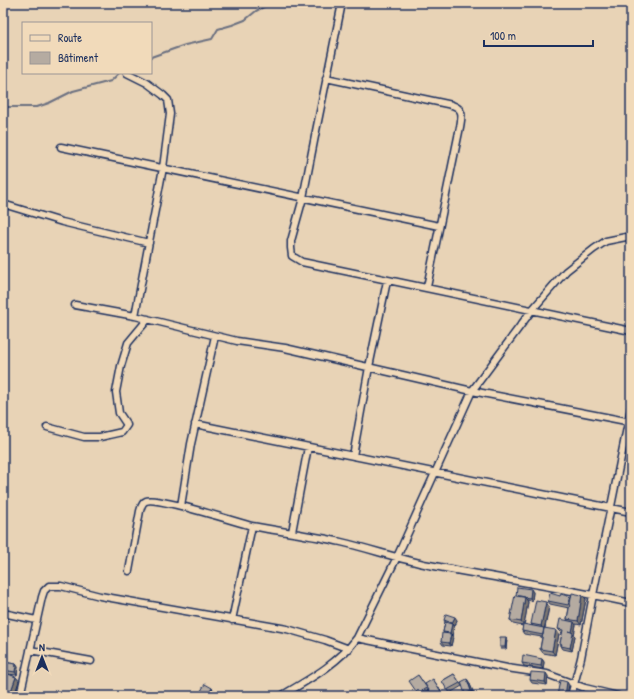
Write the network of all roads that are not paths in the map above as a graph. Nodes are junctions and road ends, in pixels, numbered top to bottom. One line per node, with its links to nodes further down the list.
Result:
1 (342, 3): 3 (street)
2 (129, 74): 5 (street)
3 (326, 78): 6 (street); 8 (street)
4 (61, 147): 5 (street)
5 (163, 168): 6 (street); 10 (street)
6 (304, 198): 8 (street); 11 (street)
7 (3, 204): 10 (street)
8 (439, 226): 12 (street)
9 (631, 236): 14 (street)
10 (149, 243): 15 (street)
11 (387, 280): 12 (street); 19 (street)
12 (427, 288): 14 (street)
13 (75, 305): 15 (street)
14 (532, 310): 17 (street); 20 (street)
15 (135, 316): 16 (street)
16 (148, 319): 18 (street); 24 (street)
17 (631, 331)
18 (214, 336): 19 (street); 23 (street)
19 (369, 367): 20 (street); 26 (street)
20 (472, 391): 22 (street); 27 (street)
21 (631, 408): 22 (street)
22 (630, 422): 29 (street)
23 (195, 424): 25 (street); 28 (street)
24 (47, 427)
25 (308, 447): 26 (street); 32 (street)
26 (353, 456): 27 (street)
27 (436, 473): 29 (street); 33 (street)
28 (181, 506): 31 (street); 34 (street)
29 (611, 508): 30 (street); 35 (street)
30 (631, 512)
31 (252, 526): 32 (street); 39 (street)
32 (292, 532): 33 (street)
33 (397, 557): 35 (street); 40 (street)
34 (129, 571)
35 (593, 595): 36 (street); 44 (street)
36 (631, 603)
37 (3, 613): 38 (street)
38 (36, 620): 39 (street); 42 (street)
39 (232, 620): 41 (street)
40 (357, 638): 41 (street); 44 (street)
41 (349, 649): 46 (street)
42 (30, 650): 43 (street); 45 (street)
43 (91, 661)
44 (574, 684): 47 (street); 48 (street)
45 (20, 696)
46 (281, 696)
47 (571, 696)
48 (618, 696)

